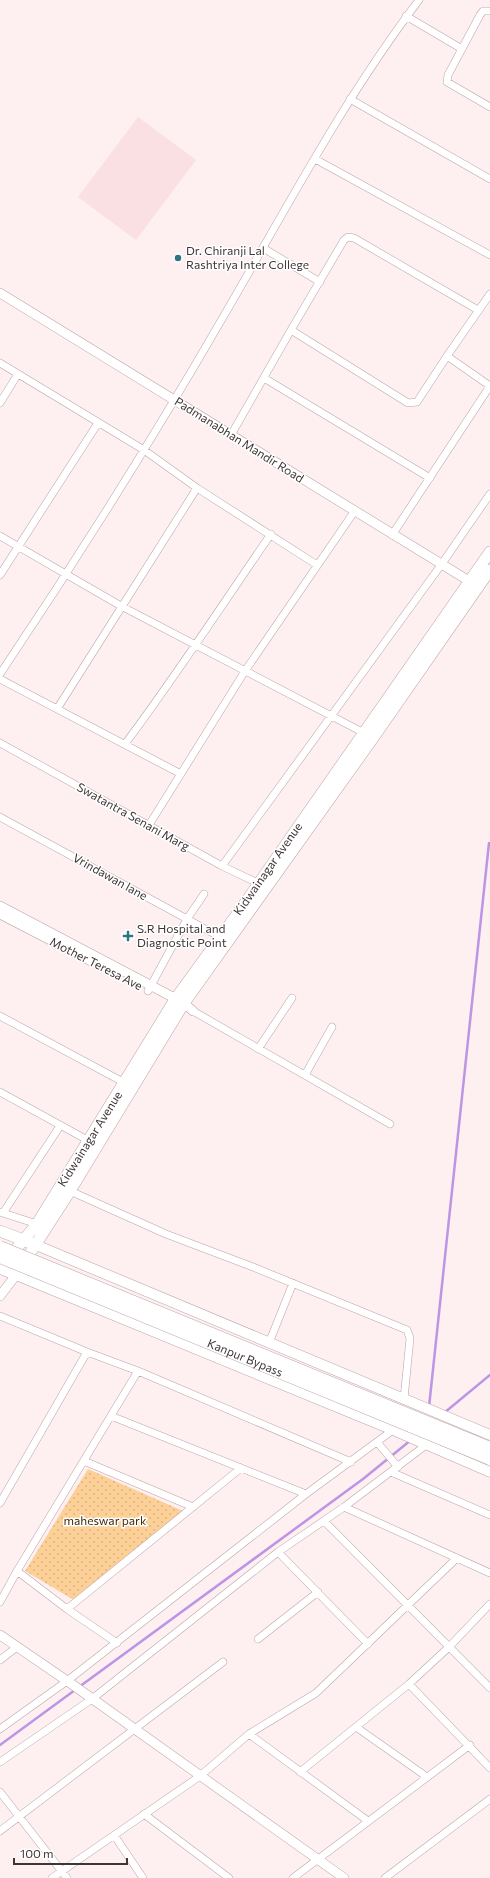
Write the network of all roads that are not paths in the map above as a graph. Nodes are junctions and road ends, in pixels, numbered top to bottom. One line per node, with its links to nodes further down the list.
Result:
1 (419, 0): 3 (street)
2 (490, 10): 4 (street)
3 (406, 16): 4 (street); 5 (street)
4 (462, 49): 6 (street)
5 (350, 99): 7 (street); 8 (street)
6 (490, 106)
7 (315, 159): 9 (street); 10 (street)
8 (490, 179)
9 (263, 248): 11 (street); 20 (street)
10 (490, 255)
11 (320, 282): 14 (street); 15 (street)
12 (0, 294): 20 (street, Padmanabhan Mandir Road)
13 (490, 294): 14 (street)
14 (478, 310): 16 (street)
15 (291, 330): 16 (street); 19 (street)
16 (447, 356): 25 (street)
17 (0, 363): 18 (street)
18 (18, 374): 21 (street); 22 (street)
19 (264, 378): 23 (street); 25 (street)
20 (175, 401): 23 (street, Padmanabhan Mandir Road); 24 (street)
21 (0, 403)
22 (98, 423): 24 (street); 32 (street)
23 (231, 435): 28 (street, Padmanabhan Mandir Road)
24 (144, 450): 26 (street); 38 (street)
25 (430, 478): 30 (street)
26 (197, 488): 29 (street); 40 (street)
27 (490, 494): 35 (street)
28 (354, 512): 30 (street, Padmanabhan Mandir Road); 34 (street)
29 (271, 534): 34 (street); 41 (street)
30 (392, 535): 35 (street, Padmanabhan Mandir Road)
31 (0, 536): 32 (street)
32 (19, 547): 37 (street); 38 (street)
33 (490, 552): 39 (main road, Kidwainagar Avenue)
34 (317, 565): 42 (street)
35 (441, 566): 39 (street, Padmanabhan Mandir Road); 46 (street)
36 (490, 570): 39 (main road, Kidwainagar Avenue)
37 (0, 575)
38 (67, 575): 40 (street); 43 (street)
39 (474, 584): 47 (main road, Kidwainagar Avenue); 48 (main road, Kidwainagar Avenue)
40 (121, 606): 41 (street); 45 (street)
41 (196, 643): 42 (street); 50 (street)
42 (245, 671): 46 (street); 51 (street)
43 (0, 674)
44 (0, 679): 45 (street)
45 (57, 709): 50 (street)
46 (332, 715): 47 (street); 54 (street)
47 (364, 732): 48 (street); 55 (main road, Kidwainagar Avenue)
48 (373, 738): 55 (main road, Kidwainagar Avenue)
49 (0, 743): 53 (street, Swatantra Senani Marg)
50 (125, 744): 51 (street)
51 (181, 774): 53 (street)
52 (0, 817): 59 (street, Vrindawan lane)
53 (149, 826): 54 (street, Swatantra Senani Marg)
54 (222, 866): 55 (street, Swatantra Senani Marg)
55 (262, 886): 60 (main road, Kidwainagar Avenue); 63 (main road, Kidwainagar Avenue)
56 (204, 894): 59 (street)
57 (0, 906): 61 (street)
58 (0, 914): 61 (street, Mother Teresa Ave)
59 (187, 919): 60 (street, Vrindawan lane); 61 (street)
60 (220, 937): 63 (main road, Kidwainagar Avenue)
61 (149, 988): 63 (street, Mother Teresa Ave)
62 (292, 998): 67 (street)
63 (178, 1003): 64 (street, Mother Teresa Ave); 69 (main road, Kidwainagar Avenue); 73 (main road, Kidwainagar Avenue)
64 (193, 1011): 67 (street)
65 (0, 1016): 69 (street)
66 (332, 1027): 68 (street)
67 (258, 1049): 68 (street)
68 (305, 1075): 71 (street)
69 (124, 1083): 73 (main road, Kidwainagar Avenue)
70 (0, 1092): 72 (street)
71 (390, 1124)
72 (60, 1126): 73 (street); 75 (street)
73 (93, 1144): 74 (main road, Kidwainagar Avenue); 76 (main road, Kidwainagar Avenue)
74 (70, 1191): 79 (main road, Kidwainagar Avenue); 84 (street)
75 (1, 1212): 76 (street)
76 (37, 1224): 78 (main road, Kidwainagar Avenue)
77 (0, 1231): 78 (main road)
78 (24, 1241): 79 (main road); 82 (main road, Kidwainagar Avenue)
79 (36, 1245): 83 (main road, Kidwainagar Avenue); 87 (main road)
80 (0, 1247): 96 (highway, Kanpur Bypass, bridge)
81 (0, 1257): 97 (highway, Kanpur Bypass, bridge)
82 (0, 1268): 83 (main road)
83 (16, 1275): 85 (street); 92 (main road)
84 (293, 1283): 87 (street); 90 (street)
85 (0, 1296)
86 (0, 1316): 88 (street)
87 (269, 1342): 90 (main road)
88 (88, 1352): 89 (street); 105 (street)
89 (138, 1371): 91 (street); 99 (street)
90 (404, 1399): 93 (main road)
91 (111, 1416): 98 (street); 101 (street)
92 (397, 1431): 94 (street); 95 (main road)
93 (490, 1435)
94 (377, 1442): 99 (street); 100 (street)
95 (422, 1443): 100 (street); 103 (main road)
96 (490, 1448)
97 (490, 1459)
98 (84, 1461): 106 (street); 112 (street)
99 (351, 1462): 104 (street)
100 (398, 1467): 102 (street)
101 (241, 1468): 104 (street); 106 (street)
102 (391, 1472): 107 (street); 108 (street)
103 (490, 1472)
104 (306, 1494): 121 (street)
105 (0, 1503)
106 (193, 1507): 118 (street)
107 (344, 1507): 109 (street); 111 (street)
108 (490, 1515)
109 (324, 1521): 110 (street); 117 (street)
110 (278, 1552): 114 (street); 130 (street)
111 (457, 1558): 113 (street); 117 (street)
112 (17, 1571): 115 (street); 118 (street)
113 (490, 1573)
114 (318, 1592): 120 (street); 122 (street)
115 (0, 1602)
116 (490, 1604): 124 (street)
117 (410, 1606): 122 (street); 124 (street)
118 (67, 1609): 121 (street)
119 (0, 1635): 123 (street)
120 (258, 1639)
121 (117, 1643): 127 (street)
122 (368, 1644): 134 (street)
123 (17, 1647): 125 (street); 127 (street)
124 (449, 1648): 128 (street); 129 (street)
125 (0, 1660)
126 (223, 1662): 133 (street)
127 (70, 1683): 130 (street); 132 (street)
128 (409, 1684): 131 (street); 135 (street)
129 (489, 1684)
130 (90, 1697): 133 (street); 136 (street)
131 (356, 1727): 138 (street); 140 (street)
132 (0, 1729)
133 (135, 1730): 139 (street); 144 (street)
134 (249, 1734): 138 (street); 139 (street)
135 (470, 1745): 137 (street); 140 (street)
136 (0, 1762)
137 (490, 1768)
138 (300, 1772): 145 (street)
139 (200, 1776): 143 (street); 148 (street)
140 (427, 1777): 145 (street)
141 (0, 1792): 144 (street)
142 (490, 1799): 156 (street)
143 (144, 1814): 147 (street); 153 (street)
144 (19, 1816): 146 (street); 149 (street)
145 (368, 1821): 148 (street)
146 (0, 1831)
147 (114, 1835): 149 (street); 152 (street)
148 (319, 1860): 154 (street); 155 (street)
149 (61, 1871): 150 (street); 151 (street)
150 (52, 1878)
151 (67, 1878)
152 (143, 1878)
153 (229, 1878)
154 (293, 1878)
155 (344, 1878)
156 (385, 1878)

